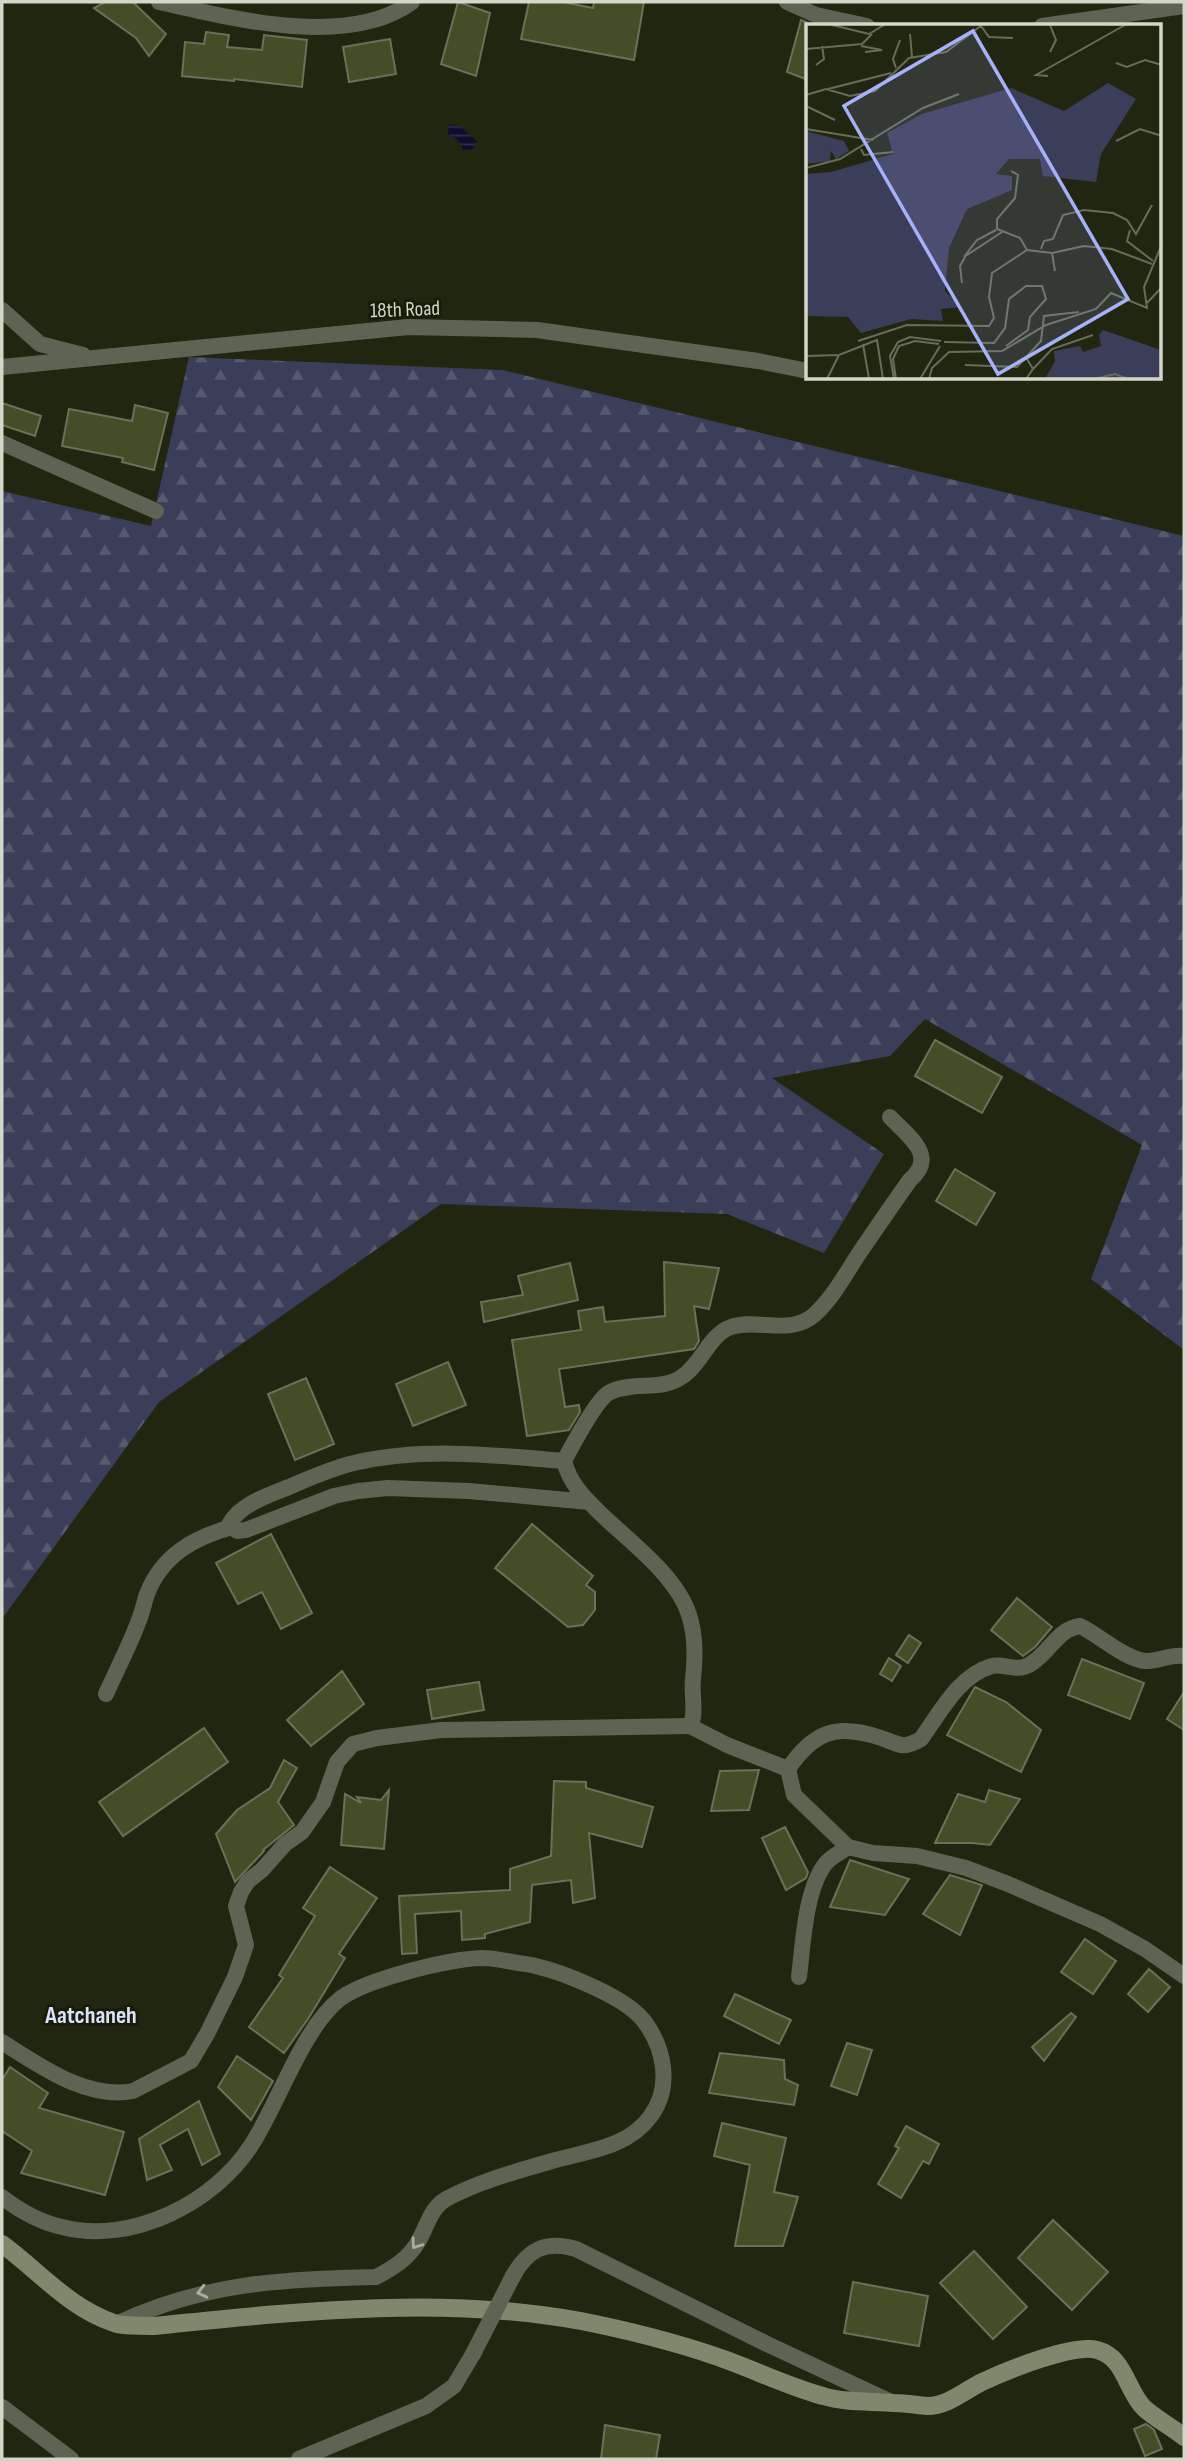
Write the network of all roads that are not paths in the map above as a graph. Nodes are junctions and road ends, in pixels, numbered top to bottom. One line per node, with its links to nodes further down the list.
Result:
1 (159, 2): 2 (street)
2 (412, 2)
3 (787, 2): 5 (street)
4 (1184, 6): 6 (street)
5 (858, 24)
6 (1056, 24)
7 (2, 310): 8 (street)
8 (95, 358): 9 (street, 18th Road); 10 (street, 18th Road)
9 (2, 367)
10 (806, 371)
11 (2, 443): 12 (street)
12 (156, 511)
13 (890, 1116): 14 (street)
14 (564, 1461): 15 (street); 16 (street)
15 (589, 1502): 16 (street); 19 (street)
16 (233, 1527): 18 (street)
17 (1184, 1656): 20 (street)
18 (106, 1694)
19 (690, 1726): 20 (street); 24 (street)
20 (788, 1769): 21 (street)
21 (848, 1847): 22 (street); 23 (street)
22 (1184, 1976)
23 (799, 1977)
24 (2, 2042)
25 (2, 2197): 27 (street, one-way to 27)
26 (2, 2244): 27 (main road)
27 (116, 2324): 28 (main road)
28 (893, 2403): 30 (main road); 32 (street, bridge)
29 (2, 2407): 31 (street)
30 (1184, 2437)
31 (71, 2459)
32 (299, 2459)

